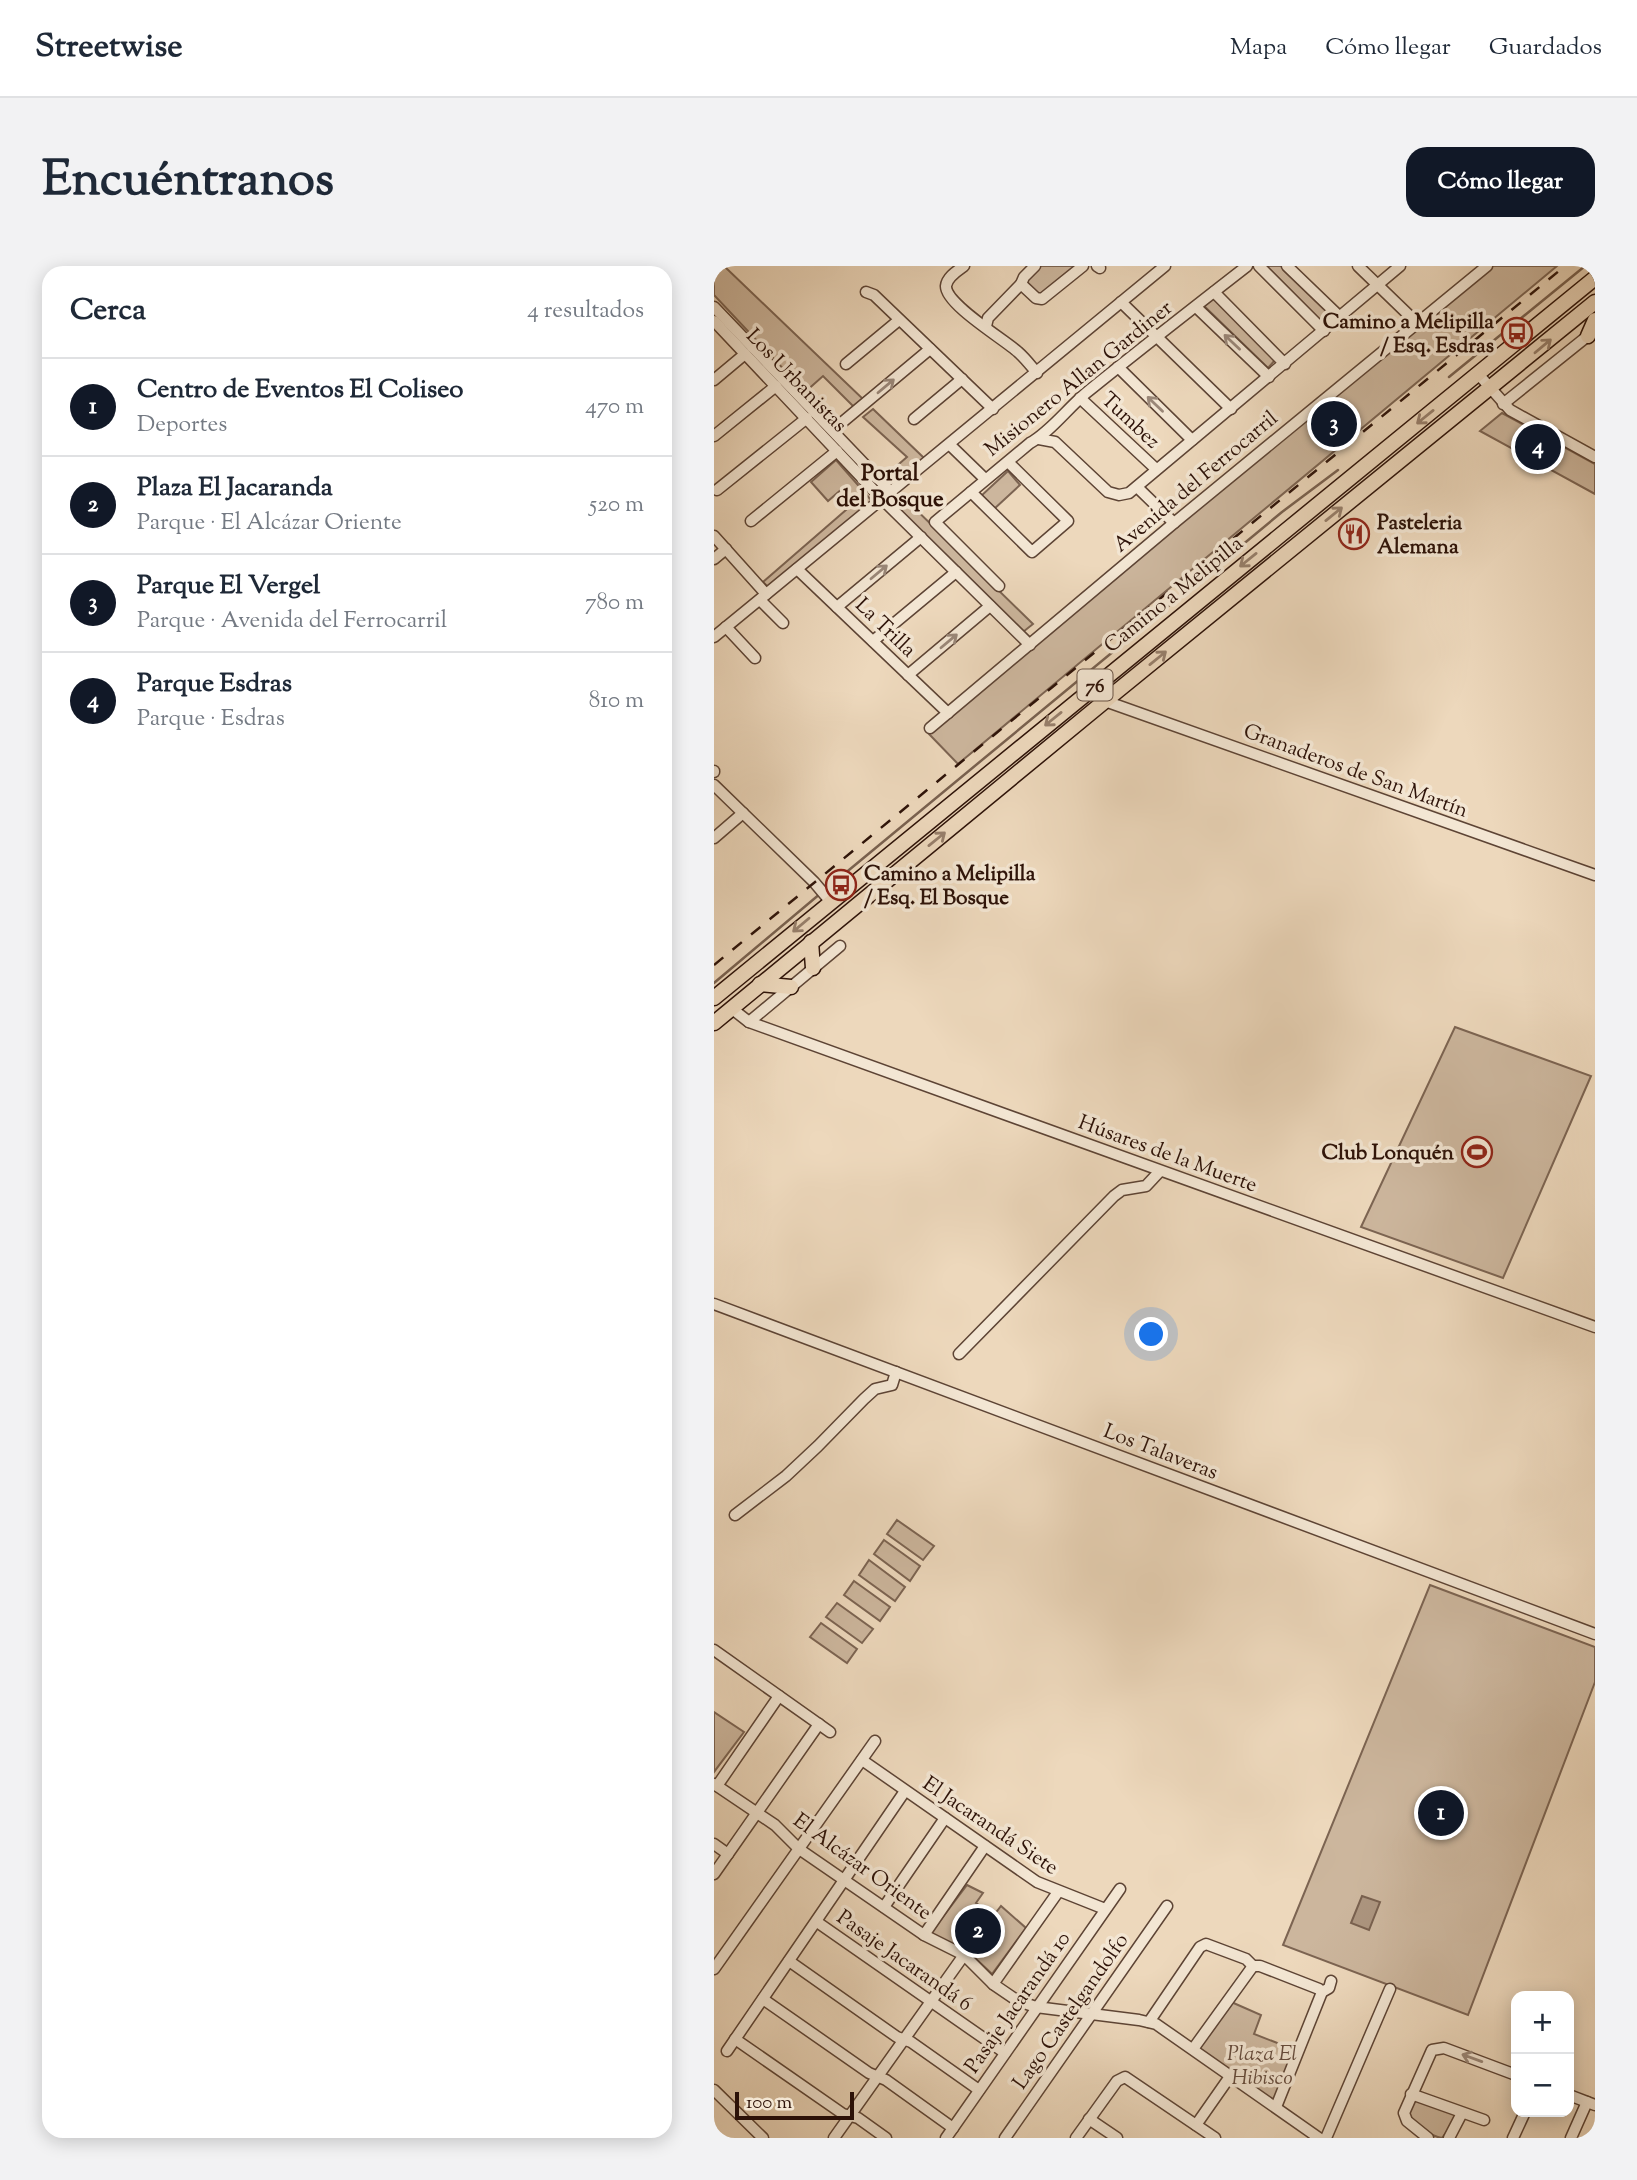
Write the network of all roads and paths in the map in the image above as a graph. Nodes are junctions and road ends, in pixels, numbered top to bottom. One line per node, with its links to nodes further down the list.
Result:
1 (964, 266): 24 (street)
2 (1035, 266): 12 (street)
3 (1083, 266): 12 (street)
4 (1165, 266): 16 (street)
5 (1247, 266): 15 (street, Misionero Allan Gardiner)
6 (1259, 266): 25 (street)
7 (1287, 266): 19 (street)
8 (1358, 266): 13 (street)
9 (1400, 266): 13 (street)
10 (1487, 266): 23 (street, Avenida del Ferrocarril)
11 (1595, 278): 34 (main road, Camino a Melipilla / 76)
12 (1021, 284): 24 (street)
13 (1378, 285): 19 (street); 23 (street)
14 (866, 292): 21 (street)
15 (1214, 292): 18 (street, Misionero Allan Gardiner); 31 (street)
16 (1121, 302): 27 (street); 33 (street)
17 (1595, 302): 39 (main road, Camino a Melipilla / 76, one-way to 17)
18 (1196, 307): 27 (street, Misionero Allan Gardiner); 35 (street, one-way to 18)
19 (1340, 317): 25 (street)
20 (716, 318): 29 (street, Los Urbanistas); 46 (street, Los Urbanistas)
21 (899, 320): 28 (street); 30 (street)
22 (1595, 320): 26 (main road)
23 (1418, 323): 61 (street, Avenida del Ferrocarril)
24 (986, 326): 33 (street)
25 (1324, 331): 31 (street)
26 (1592, 333): 41 (street)
27 (1156, 338): 32 (street, Misionero Allan Gardiner); 43 (street)
28 (930, 349): 36 (street); 46 (street, one-way to 28)
29 (745, 354): 37 (street); 38 (street, Los Urbanistas)
30 (846, 364)
31 (1285, 364): 35 (street)
32 (1118, 367): 40 (street, Misionero Allan Gardiner); 49 (street, one-way to 32)
33 (1037, 373): 42 (street)
34 (1479, 374): 39 (street); 86 (main road, Camino a Melipilla / 76, one-way to 86)
35 (1269, 377): 43 (street)
36 (962, 379): 42 (street); 45 (street)
37 (714, 380)
38 (776, 386): 44 (street, Los Urbanistas); 47 (street)
39 (1490, 389): 41 (street); 79 (main road, Camino a Melipilla / 76, one-way to 39)
40 (1080, 398): 48 (street, Misionero Allan Gardiner); 54 (street, Tumbez)
41 (1503, 404): 52 (street)
42 (993, 408): 50 (street)
43 (1230, 409): 49 (street)
44 (807, 418): 51 (street, Los Urbanistas); 57 (street)
45 (914, 419)
46 (833, 430): 59 (street, Los Urbanistas)
47 (714, 436)
48 (1039, 439): 53 (street, Misionero Allan Gardiner); 56 (street)
49 (1192, 440): 54 (street)
50 (950, 445): 55 (street); 59 (street)
51 (837, 451): 59 (street, Los Urbanistas); 60 (street)
52 (1595, 457)
53 (1007, 462): 55 (street, Misionero Allan Gardiner); 58 (street)
54 (1156, 469): 56 (street)
55 (985, 479): 58 (street, Misionero Allan Gardiner)
56 (1137, 487): 61 (street)
57 (717, 490)
58 (971, 492): 68 (street, Misionero Allan Gardiner)
59 (887, 496): 63 (street, Los Urbanistas); 66 (street)
60 (751, 521)
61 (1174, 523): 76 (street, Avenida del Ferrocarril)
62 (714, 536): 64 (street)
63 (921, 537): 67 (street, Los Urbanistas); 71 (street, one-way to 63)
64 (726, 548): 65 (street); 69 (street)
65 (714, 559)
66 (797, 569): 69 (street); 71 (street, La Trilla)
67 (956, 572): 70 (street, Los Urbanistas); 75 (street)
68 (999, 586)
69 (763, 597): 72 (street); 73 (street)
70 (990, 606): 76 (street, Los Urbanistas); 78 (street, one-way to 70)
71 (837, 607): 75 (street, La Trilla)
72 (783, 623)
73 (726, 627): 74 (street); 77 (street)
74 (714, 637)
75 (873, 641): 78 (street, La Trilla)
76 (1030, 645): 80 (street, Avenida del Ferrocarril)
77 (755, 658)
78 (908, 675): 80 (street, La Trilla)
79 (1105, 701): 85 (street, Granaderos de San Martín); 87 (main road, Camino a Melipilla / 76, one-way to 79)
80 (948, 713): 81 (street, Avenida del Ferrocarril)
81 (930, 728)
82 (714, 785): 83 (street)
83 (743, 813): 84 (street); 86 (street)
84 (714, 838)
85 (1595, 875)
86 (824, 895): 92 (main road, Camino a Melipilla / 76, one-way to 92)
87 (811, 942): 89 (main road); 90 (main road, Camino a Melipilla / 76)
88 (840, 946): 89 (street)
89 (813, 968): 91 (street)
90 (760, 984): 91 (main road); 93 (main road, Camino a Melipilla / 76)
91 (791, 987): 94 (street)
92 (714, 998)
93 (731, 1008): 94 (street, Húsares de la Muerte); 95 (main road, Camino a Melipilla / 76)
94 (749, 1022): 96 (street, Húsares de la Muerte)
95 (714, 1023)
96 (1160, 1171): 98 (street, Húsares de la Muerte); 99 (street)
97 (714, 1304): 100 (street, Los Talaveras)
98 (1595, 1327)
99 (959, 1354)
100 (896, 1372): 101 (street); 102 (street, Los Talaveras)
101 (735, 1515)
102 (1595, 1634)
103 (714, 1651): 104 (street)
104 (779, 1696): 105 (street); 109 (street)
105 (819, 1724): 106 (street); 111 (street)
106 (830, 1732)
107 (875, 1741): 108 (street)
108 (862, 1760): 110 (street, El Jacarandá Siete); 115 (street)
109 (716, 1785): 111 (street, El Alcázar Oriente)
110 (905, 1791): 112 (street, El Jacarandá Siete); 118 (street)
111 (757, 1813): 115 (street, El Alcázar Oriente); 116 (street)
112 (945, 1818): 114 (street, El Jacarandá Siete); 122 (street)
113 (714, 1844): 116 (street)
114 (985, 1846): 120 (street, El Jacarandá Siete); 125 (street)
115 (799, 1849): 118 (street, El Alcázar Oriente); 129 (street)
116 (728, 1854): 117 (street)
117 (714, 1874)
118 (845, 1880): 122 (street, El Alcázar Oriente); 124 (street)
119 (1120, 1889): 123 (street, Pasaje Jacarandá 10)
120 (1058, 1892): 123 (street, El Jacarandá Siete); 131 (street)
121 (1167, 1906): 137 (street, Lago Castelgandolfo)
122 (884, 1907): 125 (street, El Alcázar Oriente)
123 (1105, 1909): 136 (street, Pasaje Jacarandá 10)
124 (817, 1922): 127 (street); 135 (street, Pasaje Jacarandá 6)
125 (924, 1935): 126 (street, El Alcázar Oriente)
126 (964, 1955): 131 (street, El Alcázar Oriente); 135 (street)
127 (789, 1961): 134 (street); 140 (street)
128 (1254, 1966): 133 (street); 138 (street); 141 (street)
129 (714, 1969)
130 (1331, 1981): 133 (street)
131 (993, 1984): 136 (street, El Alcázar Oriente)
132 (1390, 1989): 169 (street)
133 (1322, 1992): 152 (street)
134 (763, 1999): 139 (street); 146 (street)
135 (931, 2002): 140 (street); 143 (street, Pasaje Jacarandá 6)
136 (1036, 2007): 137 (street, El Alcázar Oriente); 143 (street, Pasaje Jacarandá 10)
137 (1092, 2014): 138 (street, El Alcázar Oriente); 164 (street, Lago Castelgandolfo)
138 (1149, 2022): 141 (street, El Alcázar Oriente)
139 (735, 2039): 142 (street); 154 (street)
140 (904, 2040): 146 (street); 148 (street)
141 (1193, 2049): 145 (street, El Alcázar Oriente)
142 (727, 2050)
143 (1005, 2053): 148 (street, Pasaje Jacarandá 10)
144 (1511, 2073): 149 (street, one-way to 149)
145 (1231, 2075): 152 (street, El Alcázar Oriente); 158 (street)
146 (878, 2077): 154 (street); 159 (street)
147 (714, 2090): 160 (street)
148 (979, 2090): 159 (street, Pasaje Jacarandá 10)
149 (1412, 2094): 153 (street); 170 (street)
150 (1574, 2097): 151 (street)
151 (1591, 2103): 173 (street)
152 (1276, 2107): 168 (street, El Alcázar Oriente)
153 (1462, 2113): 157 (street); 171 (street)
154 (850, 2116): 161 (street); 162 (street)
155 (1523, 2117): 172 (street)
156 (1089, 2119): 158 (street); 165 (street); 166 (street)
157 (1484, 2120)
158 (1196, 2125): 167 (street)
159 (953, 2128): 163 (street, Pasaje Jacarandá 10)
160 (763, 2138)
161 (834, 2138)
162 (886, 2138)
163 (946, 2138)
164 (1005, 2138)
165 (1076, 2138)
166 (1117, 2138)
167 (1215, 2138)
168 (1320, 2138)
169 (1326, 2138)
170 (1428, 2138)
171 (1448, 2138)
172 (1513, 2138)
173 (1571, 2138)

